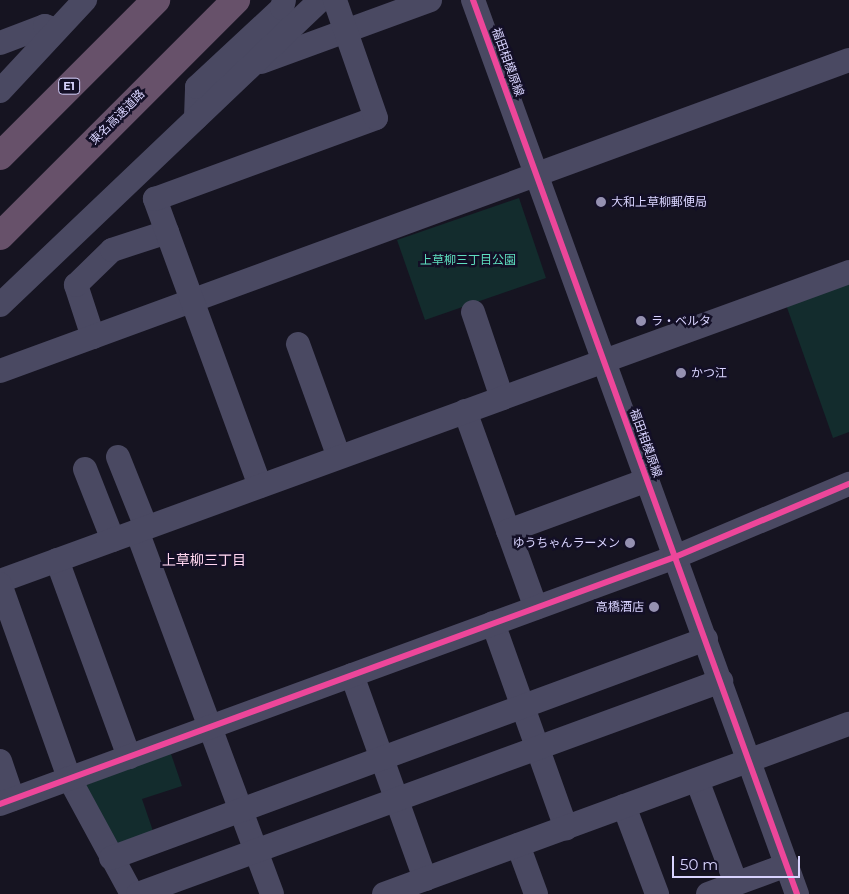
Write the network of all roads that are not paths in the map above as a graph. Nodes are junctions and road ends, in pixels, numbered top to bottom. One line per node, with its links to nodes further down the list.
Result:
1 (85, 0): 10 (street)
2 (236, 0): 16 (highway, 東名高速道路)
3 (246, 0): 16 (street)
4 (284, 0): 17 (street)
5 (320, 0): 14 (street)
6 (334, 0): 11 (street)
7 (430, 0): 11 (street)
8 (473, 0): 19 (street, 福田相模原線)
9 (150, 5): 18 (highway, E1)
10 (56, 30): 12 (street); 15 (street)
11 (346, 31): 14 (street); 20 (street)
12 (0, 42)
13 (849, 60): 19 (street)
14 (251, 66): 17 (street)
15 (0, 91)
16 (136, 98): 21 (highway, 東名高速道路)
17 (196, 118): 24 (street)
18 (0, 156)
19 (537, 174): 23 (street); 28 (street, 福田相模原線)
20 (167, 232): 23 (street); 26 (street)
21 (0, 236)
22 (849, 272): 28 (street)
23 (192, 300): 26 (street); 37 (street)
24 (0, 305)
25 (473, 312): 30 (street)
26 (93, 337): 29 (street)
27 (298, 344): 33 (street)
28 (603, 361): 30 (street); 35 (street, 福田相模原線)
29 (0, 371)
30 (502, 398): 31 (street)
31 (465, 411): 33 (street); 39 (street)
32 (118, 457): 38 (street)
33 (339, 457): 37 (street)
34 (86, 469): 40 (street)
35 (647, 480): 39 (street); 41 (street, 福田相模原線)
36 (849, 484): 41 (street)
37 (260, 486): 38 (street)
38 (142, 529): 40 (street); 51 (street)
39 (508, 531): 44 (street)
40 (113, 540): 42 (street)
41 (675, 556): 44 (street); 46 (street, 福田相模原線)
42 (58, 560): 43 (street); 53 (street)
43 (0, 582): 57 (street)
44 (536, 608): 45 (street)
45 (493, 623): 47 (street); 49 (street)
46 (706, 639): 48 (street, 福田相模原線); 49 (street)
47 (352, 675): 51 (street); 54 (street)
48 (721, 681): 52 (street); 55 (street, 福田相模原線)
49 (522, 707): 52 (street); 54 (street)
50 (849, 724): 55 (street)
51 (211, 727): 53 (street); 62 (street)
52 (537, 748): 59 (street); 63 (street)
53 (129, 757): 57 (street)
54 (382, 759): 59 (street); 62 (street)
55 (750, 761): 58 (street); 67 (street, 福田相模原線)
56 (0, 762): 60 (street)
57 (70, 778): 60 (street); 66 (street)
58 (697, 780): 61 (street); 69 (street)
59 (396, 799): 65 (street); 68 (street)
60 (6, 802)
61 (624, 806): 63 (street); 75 (street)
62 (241, 810): 65 (street); 66 (street)
63 (566, 828): 64 (street)
64 (518, 845): 68 (street); 74 (street)
65 (256, 851): 72 (street); 73 (street)
66 (111, 858): 71 (street)
67 (787, 865): 69 (street); 77 (street, 福田相模原線)
68 (425, 879): 70 (street)
69 (736, 883): 76 (street)
70 (395, 892)
71 (132, 894)
72 (138, 894)
73 (272, 894)
74 (536, 894)
75 (657, 894)
76 (708, 894)
77 (797, 894)

